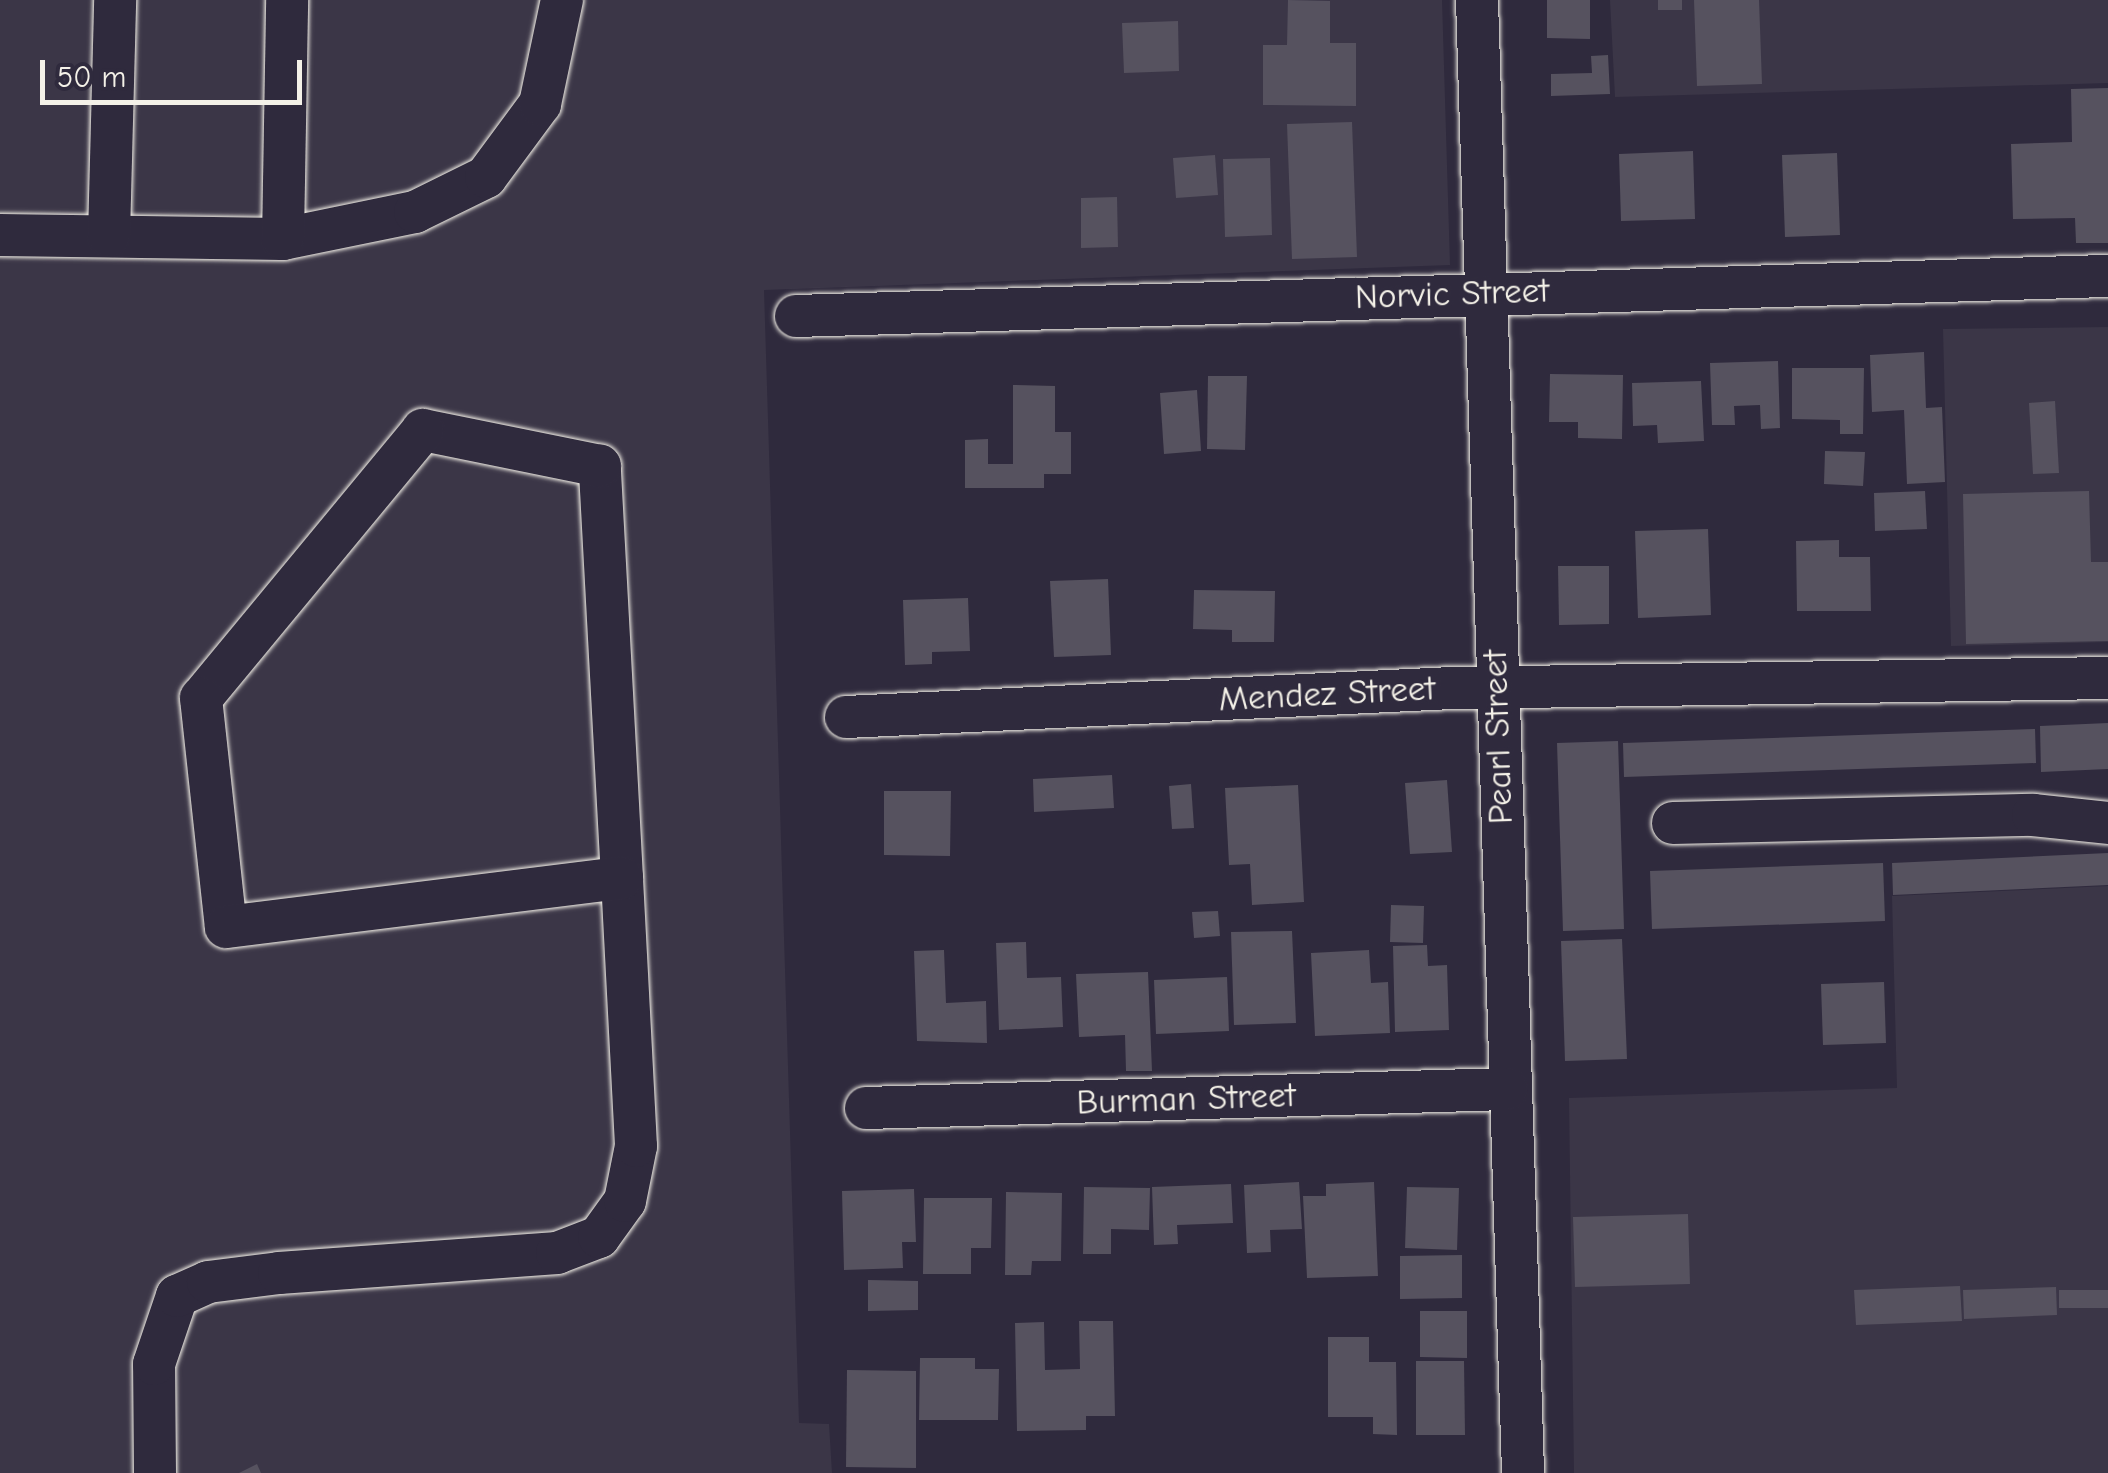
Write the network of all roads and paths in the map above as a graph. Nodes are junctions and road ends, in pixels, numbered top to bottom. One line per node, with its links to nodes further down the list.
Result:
1 (114, 0): 6 (street)
2 (287, 0): 7 (street)
3 (562, 0): 7 (street)
4 (1477, 0): 9 (street, Pearl Street)
5 (0, 235): 6 (street)
6 (108, 236): 7 (street)
7 (283, 238)
8 (2108, 276): 9 (street, Norvic Street)
9 (1484, 293): 10 (street, Norvic Street); 12 (street, Pearl Street)
10 (796, 316)
11 (2108, 678): 12 (street, Mendez Street)
12 (1497, 688): 13 (street, Mendez Street); 17 (street, Pearl Street)
13 (846, 717)
14 (1673, 823): 15 (street)
15 (2108, 823)
16 (622, 878): 16 (street); 19 (street)
17 (1508, 1089): 18 (street, Burman Street); 20 (street, Pearl Street)
18 (866, 1108)
19 (155, 1473)
20 (1523, 1473)

